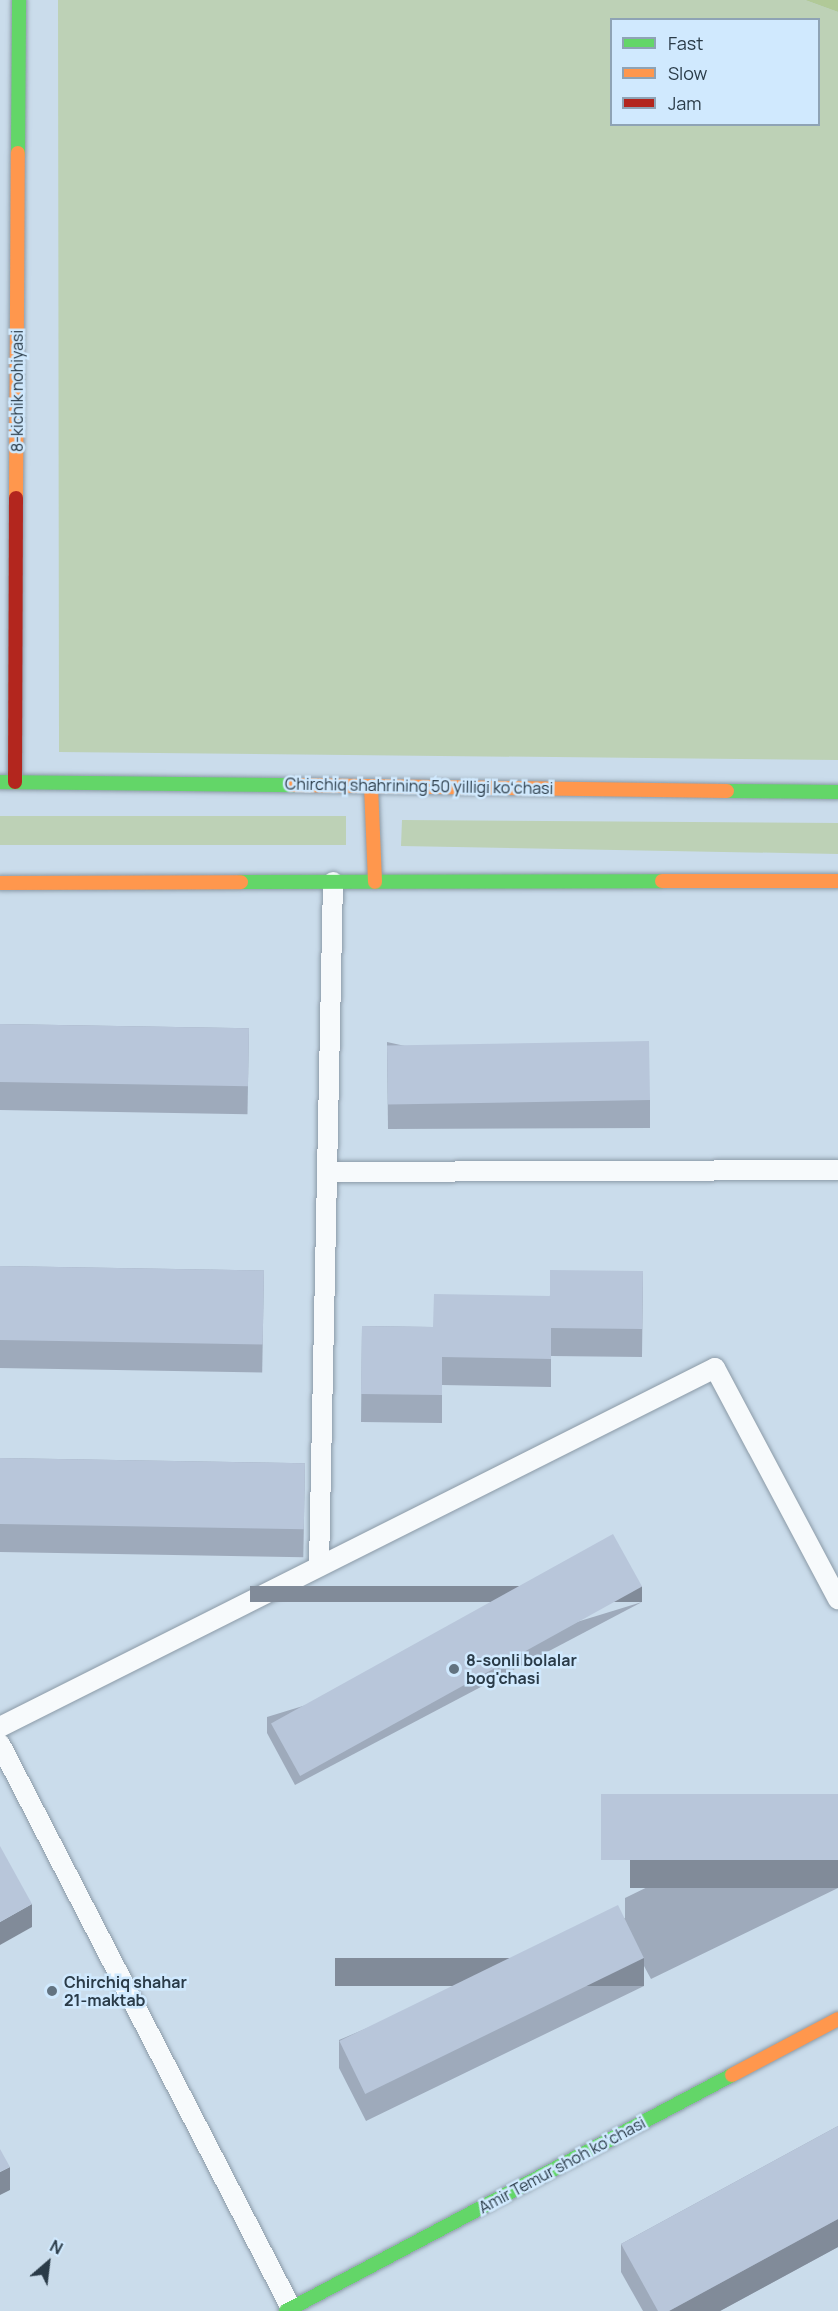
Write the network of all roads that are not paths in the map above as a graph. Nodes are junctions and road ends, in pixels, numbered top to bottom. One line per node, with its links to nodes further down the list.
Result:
1 (19, 0): 2 (main road, 8-kichik nohiyasi)
2 (9, 281): 4 (main road, 8-kichik nohiyasi)
3 (0, 782): 4 (main road, Chirchiq shahrining 50 yilligi koʻchasi)
4 (15, 782): 5 (main road, Chirchiq shahrining 50 yilligi koʻchasi)
5 (371, 786): 6 (main road, Chirchiq shahrining 50 yilligi koʻchasi); 9 (main road)
6 (838, 792)
7 (838, 881): 9 (main road)
8 (333, 882): 9 (main road); 10 (main road); 12 (lane)
9 (375, 882)
10 (0, 883)
11 (838, 1170): 12 (lane)
12 (327, 1172): 13 (lane)
13 (319, 1566): 14 (lane); 15 (lane)
14 (838, 1599)
15 (0, 1727)
16 (0, 1744): 18 (lane)
17 (838, 2019): 18 (main road, Amir Temur shoh ko‘chasi)
18 (289, 2310)

